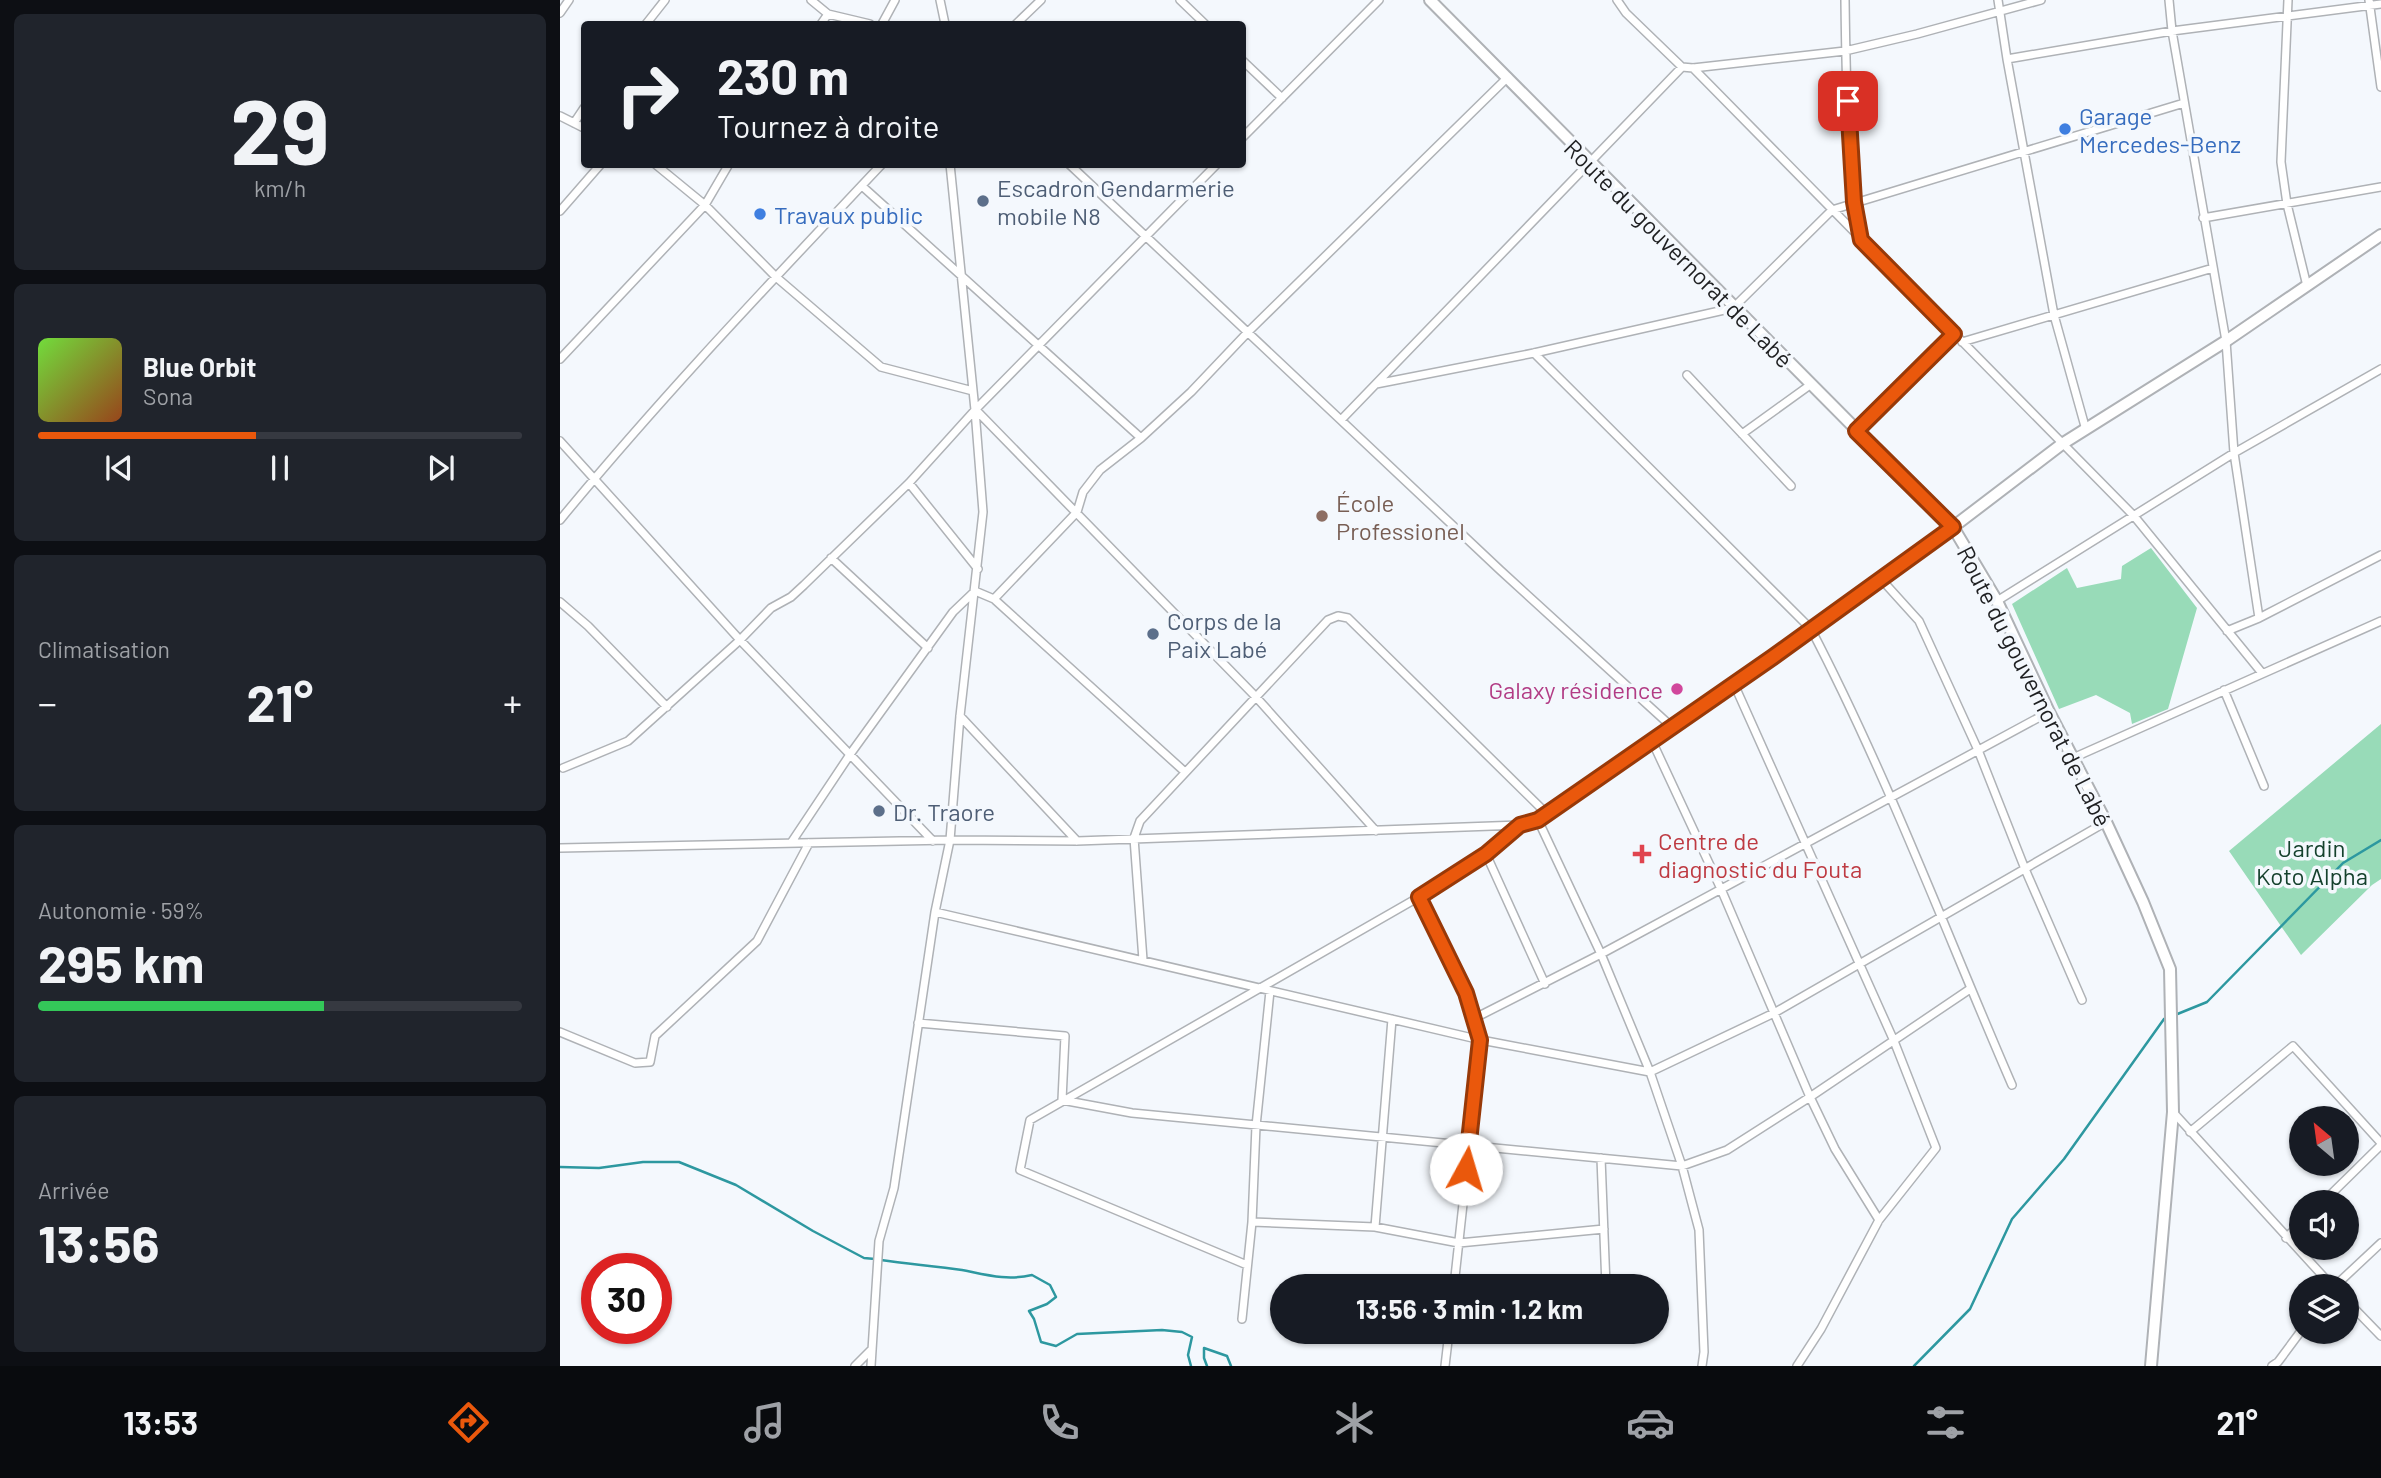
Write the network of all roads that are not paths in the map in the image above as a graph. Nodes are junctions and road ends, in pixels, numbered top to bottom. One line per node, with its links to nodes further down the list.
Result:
1 (569, 0): 19 (street)
2 (664, 0): 22 (street)
3 (811, 0): 20 (street)
4 (895, 0): 25 (street)
5 (940, 0): 26 (street)
6 (1041, 0): 27 (street)
7 (1180, 0): 28 (street)
8 (1379, 0): 37 (street)
9 (1430, 0): 35 (street, Route du gouvernorat de Labé)
10 (1617, 0): 33 (street)
11 (1845, 0): 30 (street)
12 (1998, 0): 18 (street)
13 (2041, 0): 18 (street)
14 (2169, 0): 29 (street)
15 (2288, 0): 21 (street)
16 (2369, 4): 17 (street); 21 (street); 36 (street)
17 (2381, 4)
18 (2000, 11): 30 (street); 31 (street)
19 (560, 13)
20 (828, 15): 23 (street); 24 (street)
21 (2287, 17): 29 (street); 56 (street)
22 (648, 21)
23 (823, 21)
24 (856, 21)
25 (884, 21)
26 (944, 21)
27 (1019, 21)
28 (1202, 21)
29 (2172, 31): 31 (street); 38 (street)
30 (1845, 51): 34 (street); 55 (street)
31 (2007, 58): 44 (street)
32 (1246, 64): 37 (street)
33 (1682, 68): 34 (street); 45 (street)
34 (1693, 68): 58 (street)
35 (1508, 77): 45 (street, Route du gouvernorat de Labé); 70 (street)
36 (2381, 87)
37 (1282, 98): 43 (street)
38 (2185, 103): 44 (street); 60 (street)
39 (581, 112): 41 (street)
40 (560, 116): 41 (street)
41 (574, 123): 42 (street)
42 (581, 126)
43 (1246, 134)
44 (2024, 150): 55 (street); 69 (street)
45 (1590, 163): 68 (street, Route du gouvernorat de Labé); 79 (street)
46 (598, 168): 59 (street)
47 (660, 168): 57 (street)
48 (727, 168): 57 (street)
49 (878, 168): 53 (street)
50 (950, 168): 65 (street)
51 (1073, 168): 62 (street)
52 (1213, 168): 62 (street)
53 (862, 186): 65 (street); 66 (street)
54 (2381, 187): 56 (street)
55 (1854, 202): 58 (street); 63 (street)
56 (2287, 204): 60 (street); 67 (street)
57 (705, 205): 66 (street); 76 (street)
58 (1832, 210): 63 (street); 68 (street)
59 (560, 211)
60 (2203, 218): 64 (street)
61 (2381, 235): 67 (street)
62 (1146, 236): 70 (street); 74 (street)
63 (1861, 240): 71 (street)
64 (2213, 268): 69 (street); 72 (street)
65 (961, 276): 74 (street); 81 (street)
66 (776, 277): 81 (street); 91 (street)
67 (2308, 286): 72 (street)
68 (1733, 308): 75 (street); 80 (street, Route du gouvernorat de Labé)
69 (2054, 315): 73 (street); 84 (street)
70 (1248, 332): 83 (street); 87 (street)
71 (1954, 334): 73 (street); 85 (street)
72 (2226, 341): 84 (street); 90 (street)
73 (1962, 342): 89 (street)
74 (1038, 346): 82 (street); 87 (street)
75 (1534, 353): 79 (street); 108 (street)
76 (560, 359)
77 (2381, 369): 90 (street)
78 (1687, 375): 86 (street)
79 (1376, 384): 83 (street)
80 (1810, 385): 85 (street, Route du gouvernorat de Labé); 86 (street)
81 (973, 391): 82 (street)
82 (975, 410): 92 (street); 94 (street); 100 (street)
83 (1341, 420): 119 (street)
84 (2086, 430): 89 (street)
85 (1856, 431): 97 (street, Route du gouvernorat de Labé)
86 (1742, 434): 93 (street)
87 (1141, 438): 94 (street)
88 (560, 441): 91 (street)
89 (2062, 444): 95 (street); 97 (street)
90 (2234, 453): 95 (street); 106 (street)
91 (594, 478): 96 (street); 110 (street)
92 (909, 483): 99 (street); 100 (street)
93 (1791, 486)
94 (1077, 512): 103 (street); 115 (street)
95 (2134, 516): 104 (street); 109 (street)
96 (560, 520)
97 (1953, 527): 101 (street); 104 (street, Route du gouvernorat de Labé)
98 (2381, 555): 106 (street)
99 (831, 558): 110 (street); 111 (street)
100 (978, 569): 102 (street)
101 (1881, 579): 108 (street); 121 (street)
102 (975, 591): 103 (street); 111 (street); 118 (street)
103 (994, 599): 125 (street)
104 (1997, 601): 117 (street, Route du gouvernorat de Labé)
105 (560, 602): 116 (street)
106 (2259, 618): 109 (street)
107 (2381, 621): 112 (street)
108 (1811, 629): 113 (street); 127 (street)
109 (2227, 631): 112 (street)
110 (740, 640): 116 (street); 122 (street)
111 (928, 648): 122 (street)
112 (2262, 673): 114 (street)
113 (1734, 684): 119 (street); 139 (street)
114 (2224, 690): 123 (street); 126 (street)
115 (1256, 697): 125 (street); 128 (street); 132 (street)
116 (667, 707): 124 (street)
117 (2049, 712): 121 (street); 123 (street, Route du gouvernorat de Labé)
118 (960, 716): 134 (street); 136 (street)
119 (1672, 727): 120 (street)
120 (1653, 741): 128 (street); 143 (street)
121 (1979, 750): 127 (street); 142 (street)
122 (851, 753): 135 (street); 137 (street)
123 (2073, 758): 130 (street, Route du gouvernorat de Labé)
124 (563, 768)
125 (1185, 772): 133 (street)
126 (2264, 786)
127 (1891, 798): 139 (street); 146 (street)
128 (1547, 814): 129 (street)
129 (1538, 820): 131 (street); 147 (street)
130 (2106, 822): 142 (street); 165 (street, Route du gouvernorat de Labé)
131 (1520, 825): 132 (street); 141 (street)
132 (1376, 831): 133 (street)
133 (1134, 838): 136 (street); 148 (street)
134 (950, 840): 135 (street); 136 (street); 145 (street)
135 (933, 841): 138 (street)
136 (1077, 841)
137 (791, 843): 138 (street); 140 (street)
138 (809, 843): 158 (street)
139 (1806, 843): 143 (street); 149 (street)
140 (560, 848)
141 (1486, 854): 144 (street); 150 (street)
142 (2025, 869): 146 (street); 153 (street)
143 (1721, 889): 147 (street); 154 (street)
144 (1419, 897): 151 (street); 155 (street)
145 (935, 912): 148 (street); 157 (street)
146 (1941, 917): 149 (street); 152 (street)
147 (1601, 954): 150 (street); 161 (street)
148 (1143, 960): 151 (street)
149 (1860, 964): 154 (street); 160 (street)
150 (1545, 984): 155 (street)
151 (1266, 989): 156 (street); 164 (street); 166 (street)
152 (1970, 989): 160 (street); 162 (street)
153 (2082, 1000)
154 (1774, 1013): 161 (street); 163 (street)
155 (1475, 1018): 159 (street)
156 (1392, 1019): 159 (street); 168 (street)
157 (918, 1023): 164 (street); 192 (street)
158 (560, 1032)
159 (1480, 1040): 161 (street); 169 (street)
160 (1894, 1041): 163 (street); 174 (street)
161 (1650, 1072): 172 (street)
162 (2012, 1085)
163 (1810, 1097): 172 (street); 174 (street)
164 (1062, 1100): 166 (street); 182 (street)
165 (2173, 1112): 167 (street); 198 (street, Route du gouvernorat de Labé)
166 (1256, 1126): 168 (street); 175 (street)
167 (2190, 1132): 170 (street); 179 (street)
168 (1382, 1137): 169 (street); 176 (street)
169 (1468, 1144): 171 (street); 180 (street)
170 (2381, 1144): 173 (street)
171 (1601, 1158): 172 (street); 177 (street)
172 (1682, 1166): 196 (street)
173 (2335, 1190)
174 (1879, 1220): 197 (street)
175 (1252, 1222): 176 (street); 182 (street)
176 (1375, 1227): 180 (street)
177 (1604, 1229): 180 (street); 184 (street)
178 (2289, 1235): 179 (street)
179 (2286, 1238): 185 (street)
180 (1459, 1243): 183 (street)
181 (2381, 1243): 186 (street)
182 (1247, 1265): 188 (street)
183 (1455, 1274)
184 (1606, 1274)
185 (2322, 1274)
186 (2347, 1274)
187 (2359, 1313): 189 (street)
188 (1242, 1319)
189 (2381, 1336)
190 (1448, 1344): 195 (street)
191 (2291, 1344): 199 (street)
192 (872, 1348): 193 (street); 194 (street)
193 (855, 1366)
194 (871, 1366)
195 (1445, 1366)
196 (1702, 1366)
197 (1797, 1366)
198 (2151, 1366)
199 (2272, 1366)

